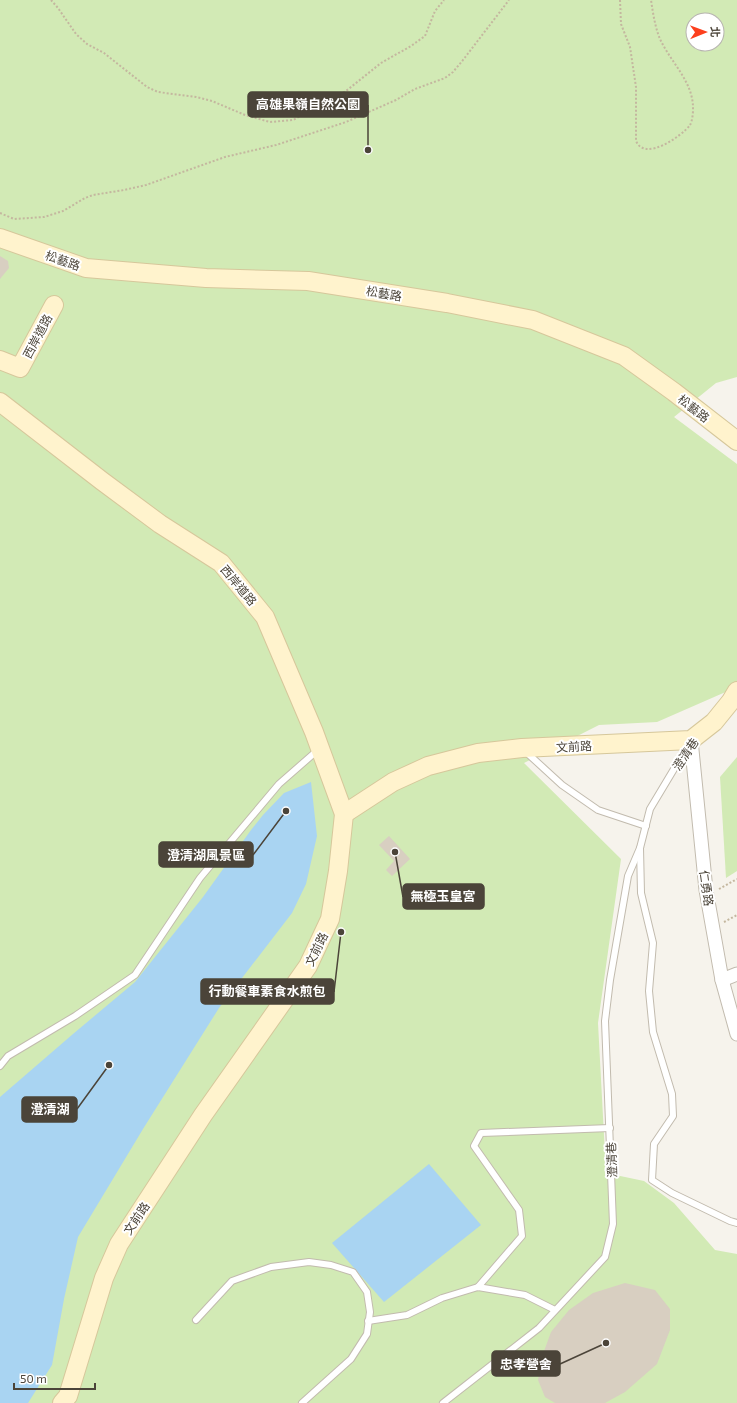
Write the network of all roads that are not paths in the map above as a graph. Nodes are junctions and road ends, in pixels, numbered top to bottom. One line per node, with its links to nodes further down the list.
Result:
1 (0, 238): 5 (street, 松藝路)
2 (54, 305): 3 (street, 西岸道路)
3 (0, 360)
4 (0, 402): 8 (street, 西岸道路)
5 (737, 441)
6 (737, 691): 7 (street, 澄清巷)
7 (691, 740): 9 (street, 文前路); 11 (lane, 澄清巷); 14 (street, 仁勇路)
8 (320, 748): 10 (street, 西岸道路); 16 (lane)
9 (522, 748): 10 (street, 文前路); 11 (lane)
10 (344, 814): 23 (street, 文前路)
11 (646, 826): 12 (lane, 澄清巷)
12 (640, 848): 17 (lane, 澄清巷); 18 (lane, 澄清巷)
13 (737, 974): 14 (street)
14 (722, 980): 15 (street, 仁勇路)
15 (737, 1034)
16 (0, 1066)
17 (610, 1128): 19 (lane); 20 (lane, 澄清巷)
18 (737, 1223)
19 (478, 1287): 20 (lane); 22 (lane)
20 (555, 1310): 25 (lane, 澄清巷)
21 (196, 1320): 22 (lane)
22 (368, 1321): 24 (lane)
23 (62, 1403)
24 (302, 1403)
25 (443, 1403)

